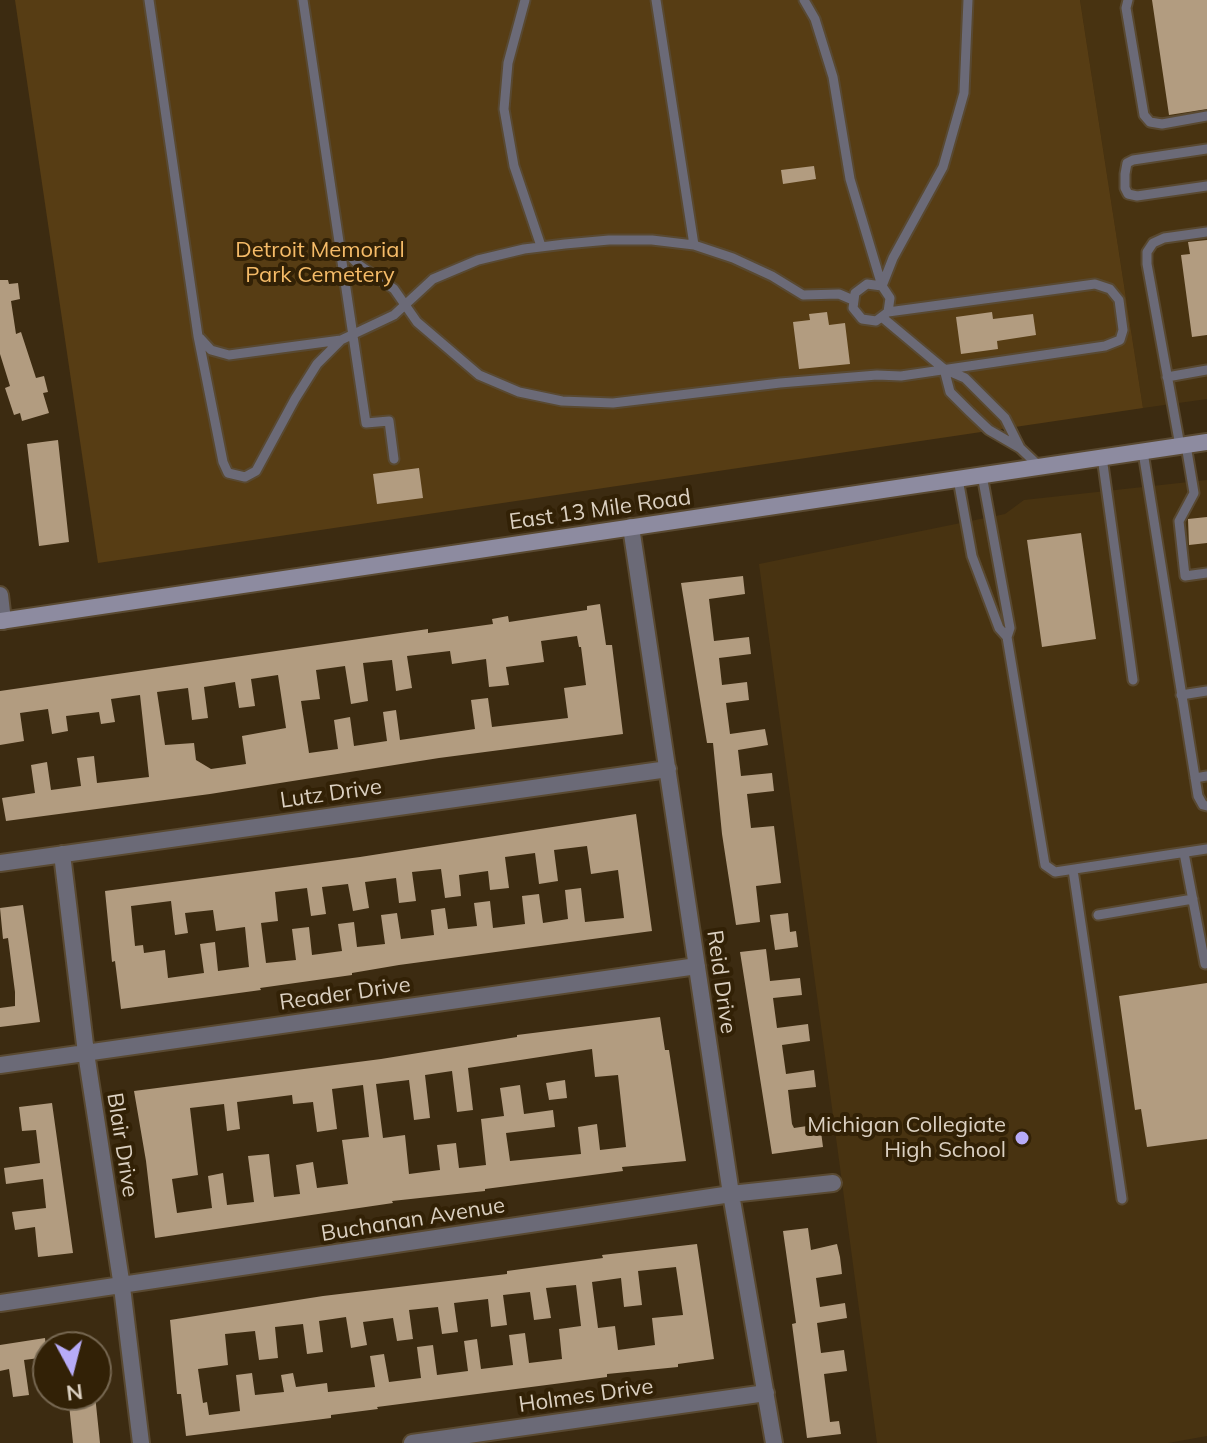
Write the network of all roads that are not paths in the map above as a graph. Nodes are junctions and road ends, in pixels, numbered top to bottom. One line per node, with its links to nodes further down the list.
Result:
1 (149, 0): 20 (lane)
2 (303, 0): 13 (lane)
3 (525, 0): 14 (lane)
4 (656, 0): 12 (lane)
5 (804, 0): 15 (lane)
6 (968, 0): 15 (lane)
7 (1128, 0): 8 (lane)
8 (1207, 116)
9 (1207, 149): 10 (lane)
10 (1207, 186)
11 (1207, 232): 24 (lane)
12 (694, 245): 14 (lane); 16 (lane)
13 (340, 246): 17 (lane); 19 (lane)
14 (541, 246): 17 (lane)
15 (882, 286): 16 (lane); 18 (lane)
16 (853, 300): 18 (lane)
17 (405, 304): 19 (lane); 22 (lane)
18 (886, 315): 22 (lane); 22 (lane)
19 (353, 334): 21 (lane); 30 (lane)
20 (198, 336): 21 (lane); 21 (lane)
21 (341, 340)
22 (944, 369): 27 (lane); 27 (lane)
23 (1207, 370): 24 (lane)
24 (1167, 377): 26 (lane)
25 (1207, 442): 26 (main road, East 13 Mile Road)
26 (1183, 445): 28 (main road, East 13 Mile Road); 35 (lane)
27 (1020, 448): 31 (lane)
28 (1143, 452): 29 (main road, East 13 Mile Road); 41 (lane)
29 (1102, 457): 31 (main road, East 13 Mile Road); 39 (lane)
30 (394, 459)
31 (1040, 467): 32 (main road, East 13 Mile Road)
32 (982, 475): 33 (main road, East 13 Mile Road); 38 (lane)
33 (958, 479): 34 (main road, East 13 Mile Road); 38 (lane)
34 (631, 527): 37 (main road, East 13 Mile Road); 42 (street, Reid Drive)
35 (1207, 573)
36 (0, 595): 37 (street)
37 (2, 621)
38 (1007, 637): 51 (lane)
39 (1133, 680)
40 (1207, 691): 41 (lane)
41 (1181, 695): 45 (lane)
42 (668, 769): 49 (street, Lutz Drive); 55 (street, Reid Drive)
43 (1207, 776): 45 (lane)
44 (1207, 785): 45 (lane)
45 (1199, 789): 46 (lane)
46 (1207, 806)
47 (1207, 849): 48 (lane)
48 (1184, 853): 51 (lane); 52 (lane)
49 (62, 854): 50 (street, Lutz Drive); 56 (street, Blair Drive)
50 (0, 863)
51 (1073, 870): 60 (lane)
52 (1193, 899): 53 (lane); 54 (lane)
53 (1098, 915)
54 (1205, 964)
55 (697, 966): 56 (street, Reader Drive); 59 (street, Reid Drive)
56 (86, 1053): 57 (street, Reader Drive); 61 (street, Blair Drive)
57 (0, 1065)
58 (833, 1183): 59 (street, Buchanan Avenue)
59 (731, 1194): 61 (street, Buchanan Avenue); 63 (street, Reid Drive)
60 (1122, 1199)
61 (122, 1287): 62 (street, Buchanan Avenue); 64 (street, Blair Drive)
62 (0, 1303)
63 (766, 1393): 65 (street, Holmes Drive); 66 (street, Reid Drive)
64 (141, 1443)
65 (412, 1443)
66 (774, 1443)

